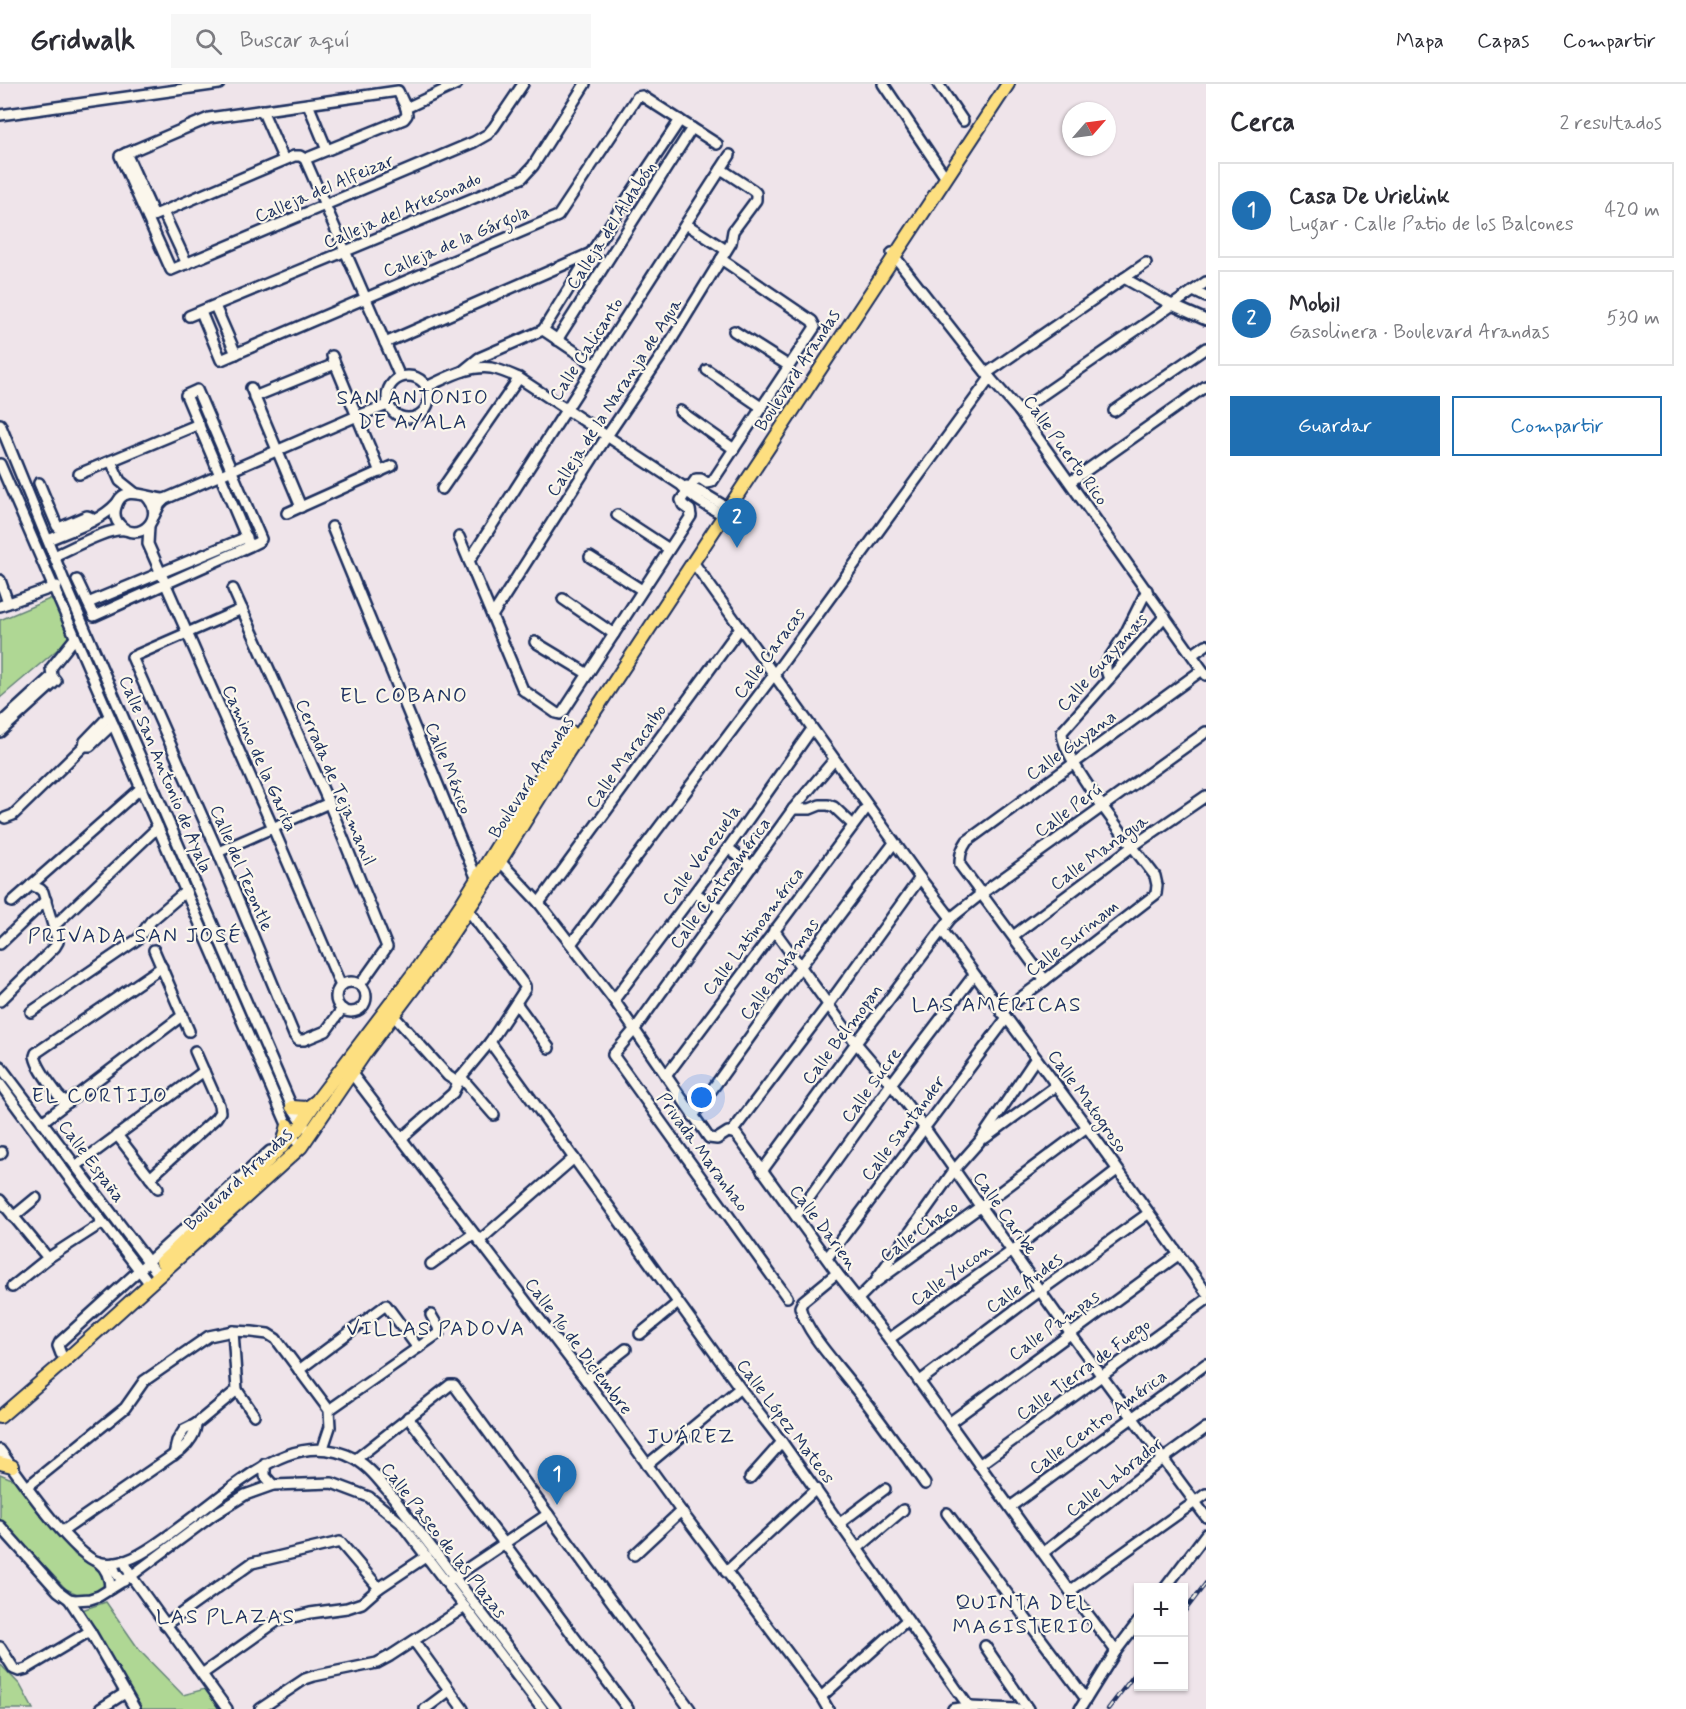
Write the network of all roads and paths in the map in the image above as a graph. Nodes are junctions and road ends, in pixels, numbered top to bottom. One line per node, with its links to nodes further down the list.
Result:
1 (219, 84): 12 (street)
2 (457, 84): 10 (street)
3 (523, 84): 25 (street, Calleja del Alfeizar)
4 (585, 84): 29 (street, Calleja del Artesonado)
5 (883, 84): 23 (street)
6 (938, 84): 14 (street)
7 (1001, 84): 23 (main road, Boulevard Arandas)
8 (1008, 84): 23 (main road, Boulevard Arandas)
9 (308, 104): 10 (street); 11 (street); 17 (street)
10 (406, 108): 17 (street)
11 (262, 110): 20 (street); 26 (street)
12 (0, 115)
13 (680, 120): 15 (street); 22 (street, Calleja del Aldabón); 40 (street, Calleja de la Gárgola)
14 (963, 121)
15 (692, 128): 16 (street); 24 (street, Calleja del Aldabón)
16 (717, 144)
17 (327, 150): 19 (street)
18 (730, 155): 21 (street, Calle Calicanto)
19 (305, 159): 20 (street); 25 (street)
20 (284, 160): 26 (street)
21 (721, 169): 27 (street, Calle Calicanto); 32 (street, Calleja de la Naranja de Agua)
22 (644, 174): 24 (street); 30 (street, Calleja del Aldabón)
23 (944, 175): 31 (main road, Boulevard Arandas)
24 (657, 183): 48 (street, Calleja del Aldabón)
25 (325, 206): 29 (street); 35 (street, Calleja del Alfeizar)
26 (155, 215): 28 (street); 33 (street)
27 (686, 224): 32 (street); 52 (street, Calle Calicanto)
28 (180, 250): 33 (street); 35 (street)
29 (345, 251): 40 (street); 42 (street, Calleja del Artesonado)
30 (591, 253): 46 (street, Calleja del Aldabón); 49 (street)
31 (892, 254): 56 (street, Calle Puerto Rico); 91 (main road, Boulevard Arandas)
32 (724, 255): 53 (street); 70 (street, Calleja de la Naranja de Agua)
33 (165, 257): 35 (street, Calleja del Alfeizar)
34 (1146, 263): 36 (street, Calle Caracas)
35 (187, 264)
36 (1124, 278): 41 (street); 56 (street, Calle Caracas)
37 (1206, 282): 38 (street)
38 (1193, 291): 39 (street); 41 (street)
39 (1206, 297)
40 (365, 298): 49 (street); 51 (street, Calleja de la Gárgola)
41 (1172, 305): 45 (street); 65 (street)
42 (215, 306): 43 (street, Calleja del Artesonado); 51 (street)
43 (201, 312): 44 (street, Calleja del Artesonado); 51 (street, Calleja de la Gárgola)
44 (189, 316)
45 (1206, 320)
46 (543, 330): 48 (street); 55 (street)
47 (734, 331): 53 (street)
48 (557, 340): 52 (street)
49 (385, 343): 57 (street)
50 (1206, 348): 66 (street)
51 (236, 354)
52 (595, 365): 63 (street, Calle Calicanto)
53 (789, 366): 62 (street)
54 (707, 370): 62 (street)
55 (462, 371): 58 (street); 60 (street)
56 (989, 375): 65 (street, Calle Puerto Rico); 134 (street, Calle Caracas)
57 (400, 377): 60 (street); 61 (street)
58 (519, 378): 63 (street); 85 (street)
59 (1206, 386): 82 (street)
60 (426, 387): 61 (street)
61 (388, 405): 67 (street)
62 (761, 407): 71 (street)
63 (567, 408): 70 (street); 108 (street, Calle Calicanto)
64 (680, 411): 71 (street)
65 (1019, 411): 82 (street, Calle Puerto Rico)
66 (1114, 411)
67 (357, 416): 72 (street); 72 (street); 78 (street)
68 (0, 424): 74 (street, Calle San Antonio de Ayala)
69 (199, 424): 73 (street); 77 (street); 80 (street)
70 (607, 436): 84 (street); 123 (street, Calleja de la Naranja de Agua)
71 (734, 448): 84 (street)
72 (278, 451): 77 (street); 90 (street)
73 (111, 461): 79 (street); 81 (street)
74 (17, 465): 76 (street); 101 (street, Calle San Antonio de Ayala)
75 (392, 466): 78 (street)
76 (1, 468): 115 (street)
77 (231, 470): 80 (street); 102 (street)
78 (380, 472): 90 (street)
79 (79, 474)
80 (220, 475): 88 (street); 102 (street)
81 (120, 481): 86 (street); 89 (street)
82 (1070, 482): 118 (street, Calle Puerto Rico)
83 (39, 483): 95 (street)
84 (686, 488): 91 (street); 104 (street)
85 (442, 489)
86 (135, 493): 87 (street); 89 (street)
87 (146, 496): 88 (street); 94 (street)
88 (165, 499): 94 (street)
89 (118, 501): 95 (street); 98 (street)
90 (301, 507): 92 (street)
91 (723, 510): 109 (main road, Boulevard Arandas); 145 (main road, Boulevard Arandas)
92 (287, 513)
93 (617, 515): 104 (street)
94 (154, 516): 96 (street)
95 (92, 521): 99 (street)
96 (149, 526): 98 (street); 103 (street, Camino de la Garita)
97 (332, 527): 164 (street, Calle México)
98 (130, 531): 103 (street, Camino de la Garita); 105 (street)
99 (59, 535): 101 (street); 105 (street)
100 (459, 537): 108 (street)
101 (48, 540): 106 (street, Calle San Antonio de Ayala)
102 (248, 542): 110 (street); 114 (street)
103 (148, 544): 110 (street, Camino de la Garita)
104 (669, 549): 117 (street)
105 (66, 551): 106 (street)
106 (54, 556): 113 (street, Calle San Antonio de Ayala)
107 (590, 556): 117 (street)
108 (469, 561): 123 (street)
109 (693, 562): 125 (street); 145 (main road, Boulevard Arandas)
110 (161, 573): 114 (street, Camino de la Garita); 120 (street)
111 (0, 580): 121 (street)
112 (77, 580): 120 (street)
113 (65, 583): 115 (street); 136 (street, Calle San Antonio de Ayala)
114 (166, 584): 120 (street); 126 (street, Camino de la Garita)
115 (53, 587): 121 (street); 128 (street)
116 (233, 589): 122 (street, Cerrada de Tejamanil)
117 (642, 590): 127 (street)
118 (1147, 590): 124 (street, Calle Puerto Rico); 135 (street)
119 (563, 599): 127 (street)
120 (88, 603)
121 (4, 604)
122 (242, 609): 126 (street); 147 (street, Cerrada de Tejamanil)
123 (492, 616): 133 (street)
124 (1165, 616): 131 (street, Calle Puerto Rico); 135 (street, Calle Guayanas)
125 (740, 628): 134 (street); 171 (street, Calle Maracaibo)
126 (187, 633): 154 (street, Camino de la Garita); 159 (street, Calle del Tezontle)
127 (614, 634): 133 (street)
128 (75, 638): 137 (street); 139 (street)
129 (535, 642): 133 (street)
130 (1206, 645): 131 (street)
131 (1193, 654): 132 (street, Calle Puerto Rico)
132 (1204, 672): 143 (street, Calle Guyana)
133 (588, 674)
134 (773, 676): 140 (street); 182 (street, Calle Caracas)
135 (1109, 679): 143 (street, Calle Guayanas)
136 (114, 696): 137 (street); 158 (street, Calle San Antonio de Ayala)
137 (102, 700): 138 (street)
138 (111, 720): 144 (street); 151 (street)
139 (3, 726)
140 (812, 729): 142 (street); 157 (street, Calle Venezuela)
141 (1206, 732): 148 (street, Calle Perú)
142 (834, 760): 149 (street); 150 (street, Calle Centroamérica)
143 (1073, 763): 148 (street); 168 (street, Calle Guyana)
144 (141, 788): 153 (street); 165 (street)
145 (539, 788): 161 (main road, Boulevard Arandas)
146 (1206, 796): 156 (street, Calle Managua)
147 (329, 803): 154 (street); 188 (street, Cerrada de Tejamanil)
148 (1102, 805): 156 (street); 168 (street, Calle Perú)
149 (868, 806): 152 (street, Calle Latinoamérica); 155 (street)
150 (793, 809): 152 (street); 162 (street, Calle Centroamérica)
151 (5, 818)
152 (853, 825): 178 (street, Calle Latinoamérica)
153 (158, 827): 160 (street); 177 (street)
154 (273, 828): 159 (street); 189 (street, Camino de la Garita)
155 (894, 843): 163 (street); 184 (street, Calle Bahamas)
156 (1133, 846): 180 (street, Calle Managua); 187 (street, Calle Surinam)
157 (728, 848): 162 (street); 167 (street, Calle Venezuela)
158 (182, 850): 160 (street); 174 (street, Calle San Antonio de Ayala)
159 (218, 852): 194 (street, Calle del Tezontle)
160 (171, 855): 166 (street)
161 (496, 857): 164 (main road, Boulevard Arandas); 171 (street)
162 (752, 867): 173 (street, Calle Centroamérica)
163 (920, 878): 176 (street); 193 (street)
164 (479, 884): 172 (main road, Boulevard Arandas)
165 (31, 885): 169 (street); 170 (street)
166 (186, 891): 175 (street); 195 (street)
167 (695, 892): 173 (street); 190 (street, Calle Venezuela)
168 (981, 894): 176 (street, Calle Perú); 180 (street)
169 (46, 900): 177 (street); 181 (street)
170 (12, 902)
171 (539, 903): 182 (street)
172 (465, 906): 192 (street); 197 (main road, Boulevard Arandas); 206 (main road, Boulevard Arandas)
173 (721, 909): 199 (street, Calle Centroamérica)
174 (208, 913): 175 (street); 216 (street, Calle San Antonio de Ayala)
175 (198, 917): 226 (street)
176 (951, 918): 179 (street, Calle Belmopan)
177 (54, 926): 191 (street)
178 (774, 930): 184 (street, Calle Caribe); 209 (street, Calle Latinoamérica)
179 (942, 930): 186 (street, Calle Matogroso); 202 (street, Calle Belmopan)
180 (1012, 936): 187 (street)
181 (0, 944)
182 (571, 944): 190 (street)
183 (154, 950): 185 (street)
184 (801, 966): 193 (street, Calle Caribe); 218 (street, Calle Bahamas)
185 (162, 967): 196 (street); 215 (street)
186 (975, 975): 198 (street, Calle Matogroso); 212 (street, Calle Sucre)
187 (1045, 980): 198 (street, Calle Surinam)
188 (360, 985): 189 (street); 194 (street)
189 (341, 986): 194 (street)
190 (614, 1000): 199 (street)
191 (0, 1001)
192 (516, 1003): 201 (street); 203 (street)
193 (828, 1005): 202 (street, Calle Caribe); 223 (street)
194 (342, 1009)
195 (31, 1012)
196 (183, 1015): 200 (street); 215 (street)
197 (393, 1015): 206 (main road, Boulevard Arandas); 210 (street)
198 (1003, 1015): 205 (street, Calle Matogroso); 220 (street, Calle Santander)
199 (635, 1029): 209 (street); 258 (street, Privada Maranhao)
200 (189, 1031)
201 (490, 1042): 210 (street); 228 (street, Calle López Mateos)
202 (856, 1042): 212 (street, Calle Caribe); 232 (street, Calle Belmopan)
203 (549, 1047)
204 (195, 1051): 208 (street)
205 (1036, 1058): 213 (street, Calle Matogroso); 227 (street)
206 (348, 1068): 214 (main road, Boulevard Arandas); 222 (main road, Boulevard Arandas); 225 (street, Calle 16 de Diciembre)
207 (1, 1070): 219 (street, Calle España)
208 (204, 1071): 224 (street); 235 (street)
209 (666, 1076): 218 (street)
210 (459, 1079): 217 (street); 225 (street)
211 (0, 1084): 239 (street, Calle España)
212 (891, 1084): 220 (street, Calle Caribe); 244 (street, Calle Sucre)
213 (1056, 1086): 221 (street, Calle Matogroso); 227 (street)
214 (318, 1099): 216 (main road); 222 (main road, Boulevard Arandas)
215 (69, 1102): 219 (street)
216 (292, 1107): 222 (street, Calle San Antonio de Ayala)
217 (494, 1116)
218 (693, 1116): 223 (street)
219 (42, 1122): 229 (street, Calle España)
220 (924, 1127): 230 (street, Calle Caribe); 250 (street, Calle Santander)
221 (1087, 1127): 231 (street, Calle Matogroso); 241 (street, Calle Chaco)
222 (307, 1128): 226 (main road, Boulevard Arandas)
223 (732, 1132): 232 (street, Calle Darien)
224 (117, 1136): 229 (street); 235 (street)
225 (402, 1138): 246 (street, Calle 16 de Diciembre)
226 (290, 1139): 233 (main road, Boulevard Arandas); 234 (street); 252 (main road, Boulevard Arandas)
227 (980, 1142): 230 (street)
228 (574, 1158): 246 (street); 261 (street, Calle López Mateos)
229 (76, 1166): 237 (street, Calle España)
230 (955, 1169): 241 (street, Calle Caribe); 254 (street)
231 (1117, 1170): 242 (street, Calle Matogroso); 247 (street, Calle Yucon)
232 (762, 1171): 244 (street, Calle Darien)
233 (256, 1173): 234 (main road); 252 (main road, Boulevard Arandas)
234 (243, 1176): 252 (street)
235 (150, 1178): 236 (street)
236 (158, 1188)
237 (94, 1190): 239 (street); 252 (street, Calle España)
238 (36, 1198): 243 (street)
239 (84, 1198): 245 (street, Calle España)
240 (0, 1200): 243 (street)
241 (981, 1207): 247 (street, Calle Caribe); 254 (street, Calle Chaco)
242 (1149, 1213): 248 (street, Calle Matogroso); 256 (street, Calle Andes)
243 (13, 1216): 249 (street)
244 (796, 1216): 250 (street, Calle Darien)
245 (102, 1223): 249 (street); 252 (street, Calle España)
246 (476, 1237): 251 (street); 272 (street, Calle 16 de Diciembre)
247 (1012, 1251): 256 (street, Calle Caribe); 266 (street, Calle Yucon)
248 (1178, 1255): 257 (street, Calle Matogroso); 264 (street, Calle Pampas)
249 (48, 1258): 255 (street)
250 (827, 1258): 253 (street, Calle Darien)
251 (430, 1264)
252 (149, 1273): 276 (main road, Boulevard Arandas); 279 (main road, Boulevard Arandas)
253 (837, 1273): 259 (street, Calle Darien); 295 (street)
254 (872, 1284): 259 (street, Calle Chaco)
255 (12, 1287)
256 (1040, 1291): 264 (street, Calle Caribe); 273 (street, Calle Andes)
257 (1206, 1292)
258 (787, 1297)
259 (858, 1299): 266 (street, Calle Darien)
260 (1206, 1300): 271 (street, Calle Tierra de Fuego)
261 (678, 1303): 265 (street); 274 (street, Calle López Mateos)
262 (430, 1316): 267 (street)
263 (233, 1331): 270 (street); 275 (street); 297 (street)
264 (1070, 1333): 271 (street, Calle Caribe); 282 (street, Calle Pampas)
265 (640, 1334)
266 (889, 1339): 273 (street, Calle Darien)
267 (418, 1348): 270 (street); 277 (street)
268 (626, 1349): 272 (street)
269 (1206, 1364): 281 (street, Calle Centro América)
270 (299, 1370): 277 (street)
271 (1102, 1375): 281 (street, Calle Caribe); 292 (street, Calle Tierra de Fuego)
272 (586, 1380): 291 (street, Calle 16 de Diciembre)
273 (920, 1382): 282 (street, Calle Darien)
274 (740, 1388): 284 (street, Calle López Mateos); 291 (street)
275 (237, 1390): 278 (street); 311 (street)
276 (0, 1408)
277 (329, 1410): 285 (street)
278 (254, 1415)
279 (0, 1417)
280 (408, 1417): 287 (street); 307 (street); 313 (street)
281 (1131, 1418): 288 (street, Calle Caribe); 303 (street, Calle Centro América)
282 (949, 1424): 292 (street, Calle Darien)
283 (1206, 1428): 288 (street, Calle Labrador)
284 (782, 1442): 293 (street); 298 (street, Calle López Mateos)
285 (324, 1448): 287 (street, Calle Paseo de las Plazas); 289 (street, Calle Paseo de las Plazas)
286 (0, 1450): 290 (street)
287 (356, 1459): 294 (street, Calle Paseo de las Plazas)
288 (1163, 1459): 302 (street, Calle Caribe); 315 (street, Calle Labrador)
289 (265, 1464): 296 (street); 319 (street, Calle Paseo de las Plazas)
290 (4, 1465): 297 (street)
291 (647, 1465): 305 (street, Calle 16 de Diciembre)
292 (979, 1465): 303 (street, Calle Darien)
293 (750, 1478)
294 (381, 1482): 301 (street); 322 (street, Calle Paseo de las Plazas)
295 (925, 1484)
296 (273, 1485): 301 (street, Calle Paseo de las Plazas); 321 (street, Calle Paseo de las Plazas)
297 (27, 1487): 311 (street)
298 (816, 1489): 309 (street, Calle López Mateos); 320 (street)
299 (885, 1489): 309 (street)
300 (1206, 1494): 302 (street)
301 (369, 1497): 317 (street, Calle Paseo de las Plazas)
302 (1194, 1502): 308 (street, Calle Caribe); 326 (street)
303 (1010, 1507): 315 (street, Calle Darien)
304 (903, 1510): 314 (street)
305 (681, 1511): 316 (street); 320 (street, Calle 16 de Diciembre)
306 (947, 1513): 340 (street)
307 (548, 1514): 313 (street); 352 (street)
308 (1206, 1517)
309 (840, 1523): 314 (street, Calle López Mateos)
310 (1, 1531): 327 (street)
311 (63, 1531): 318 (street)
312 (1206, 1534): 323 (street)
313 (504, 1543): 322 (street); 351 (street)
314 (858, 1548): 329 (street, Calle López Mateos)
315 (1043, 1553): 326 (street, Calle Darien)
316 (634, 1555)
317 (427, 1556): 322 (street, Calle Paseo de las Plazas); 324 (street)
318 (98, 1562): 319 (street, Calle Paseo de las Plazas); 325 (street)
319 (119, 1562): 321 (street)
320 (726, 1572): 341 (street, Calle 16 de Diciembre)
321 (128, 1579): 325 (street, Calle Paseo de las Plazas); 330 (street)
322 (450, 1580): 328 (street, Calle Paseo de las Plazas); 350 (street, Calle Paseo de las Plazas)
323 (1168, 1583)
324 (379, 1588): 330 (street); 337 (street)
325 (110, 1589): 327 (street, Calle Paseo de las Plazas)
326 (1070, 1591): 336 (street, Calle Darien)
327 (69, 1599): 332 (street)
328 (465, 1607): 333 (street); 349 (street, Calle Paseo de las Plazas)
329 (907, 1620): 341 (street); 342 (street, Calle López Mateos)
330 (165, 1625): 337 (street)
331 (1134, 1627): 336 (street)
332 (90, 1631): 335 (street); 339 (street)
333 (414, 1641): 338 (street); 346 (street)
334 (985, 1646): 355 (street)
335 (0, 1647)
336 (1116, 1652): 340 (street)
337 (202, 1674): 345 (street)
338 (450, 1691): 347 (street); 348 (street)
339 (125, 1693): 343 (street); 344 (street)
340 (1086, 1700): 356 (street)
341 (823, 1704)
342 (969, 1707): 353 (street); 354 (street)
343 (100, 1709)
344 (135, 1709)
345 (227, 1709)
346 (260, 1709)
347 (425, 1709)
348 (463, 1709)
349 (542, 1709)
350 (555, 1709)
351 (627, 1709)
352 (690, 1709)
353 (953, 1709)
354 (1018, 1709)
355 (1028, 1709)
356 (1080, 1709)

